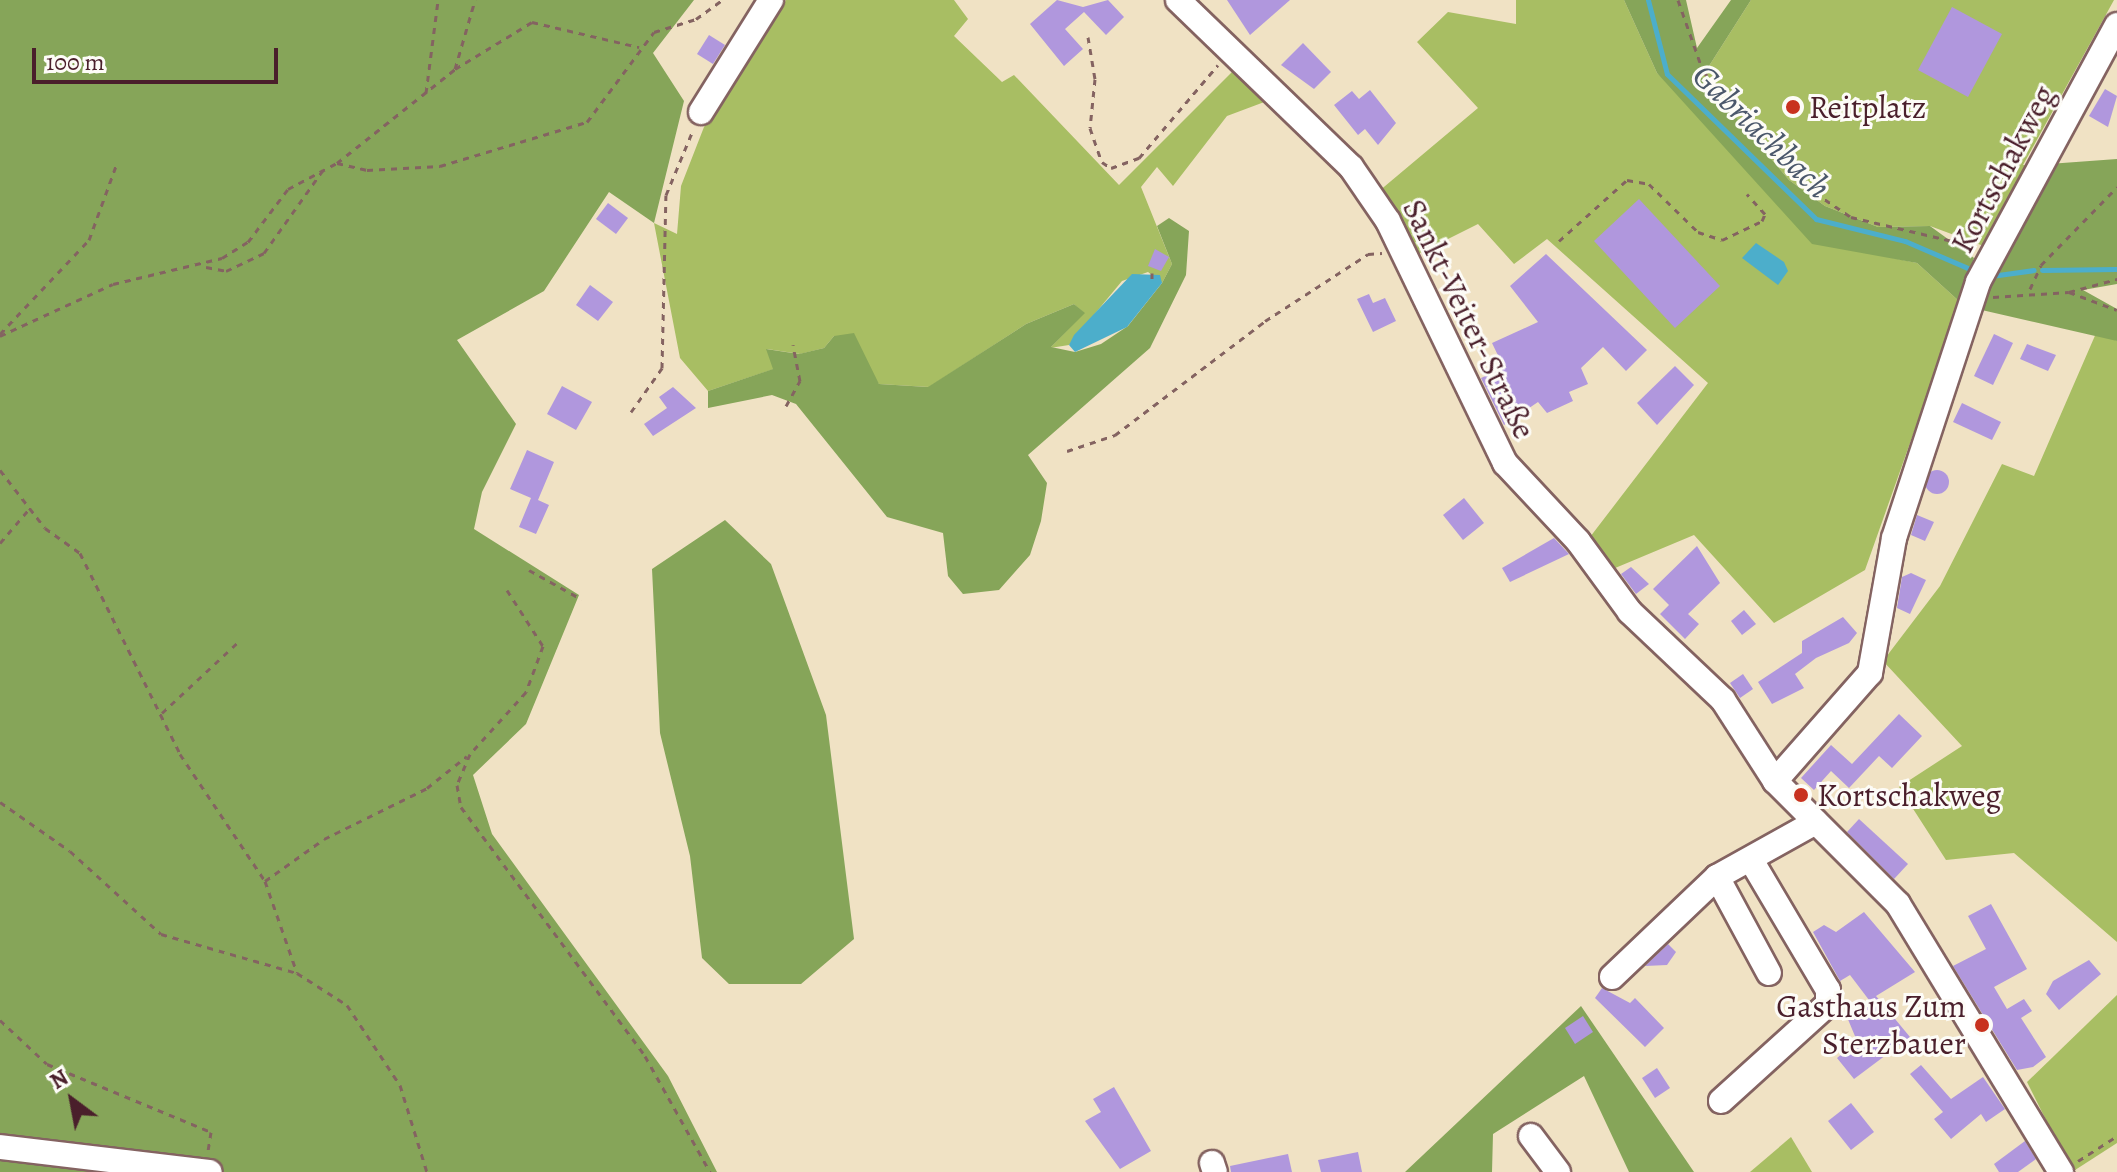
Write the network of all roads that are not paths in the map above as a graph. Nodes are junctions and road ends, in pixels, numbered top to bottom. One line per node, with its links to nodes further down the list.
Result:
1 (771, 0): 4 (street)
2 (1178, 0): 5 (street, Sankt-Veiter-Straße)
3 (2117, 25): 5 (street, Kortschakweg)
4 (701, 112)
5 (1775, 781): 6 (street, Sankt-Veiter-Straße)
6 (1816, 822): 7 (street); 16 (street, Sankt-Veiter-Straße)
7 (1751, 860): 8 (street); 11 (street)
8 (1717, 877): 9 (street); 10 (street)
9 (1769, 973)
10 (1612, 977)
11 (1721, 1101)
12 (1531, 1136): 15 (street)
13 (0, 1147): 14 (street)
14 (208, 1171)
15 (1558, 1172)
16 (2061, 1172)

